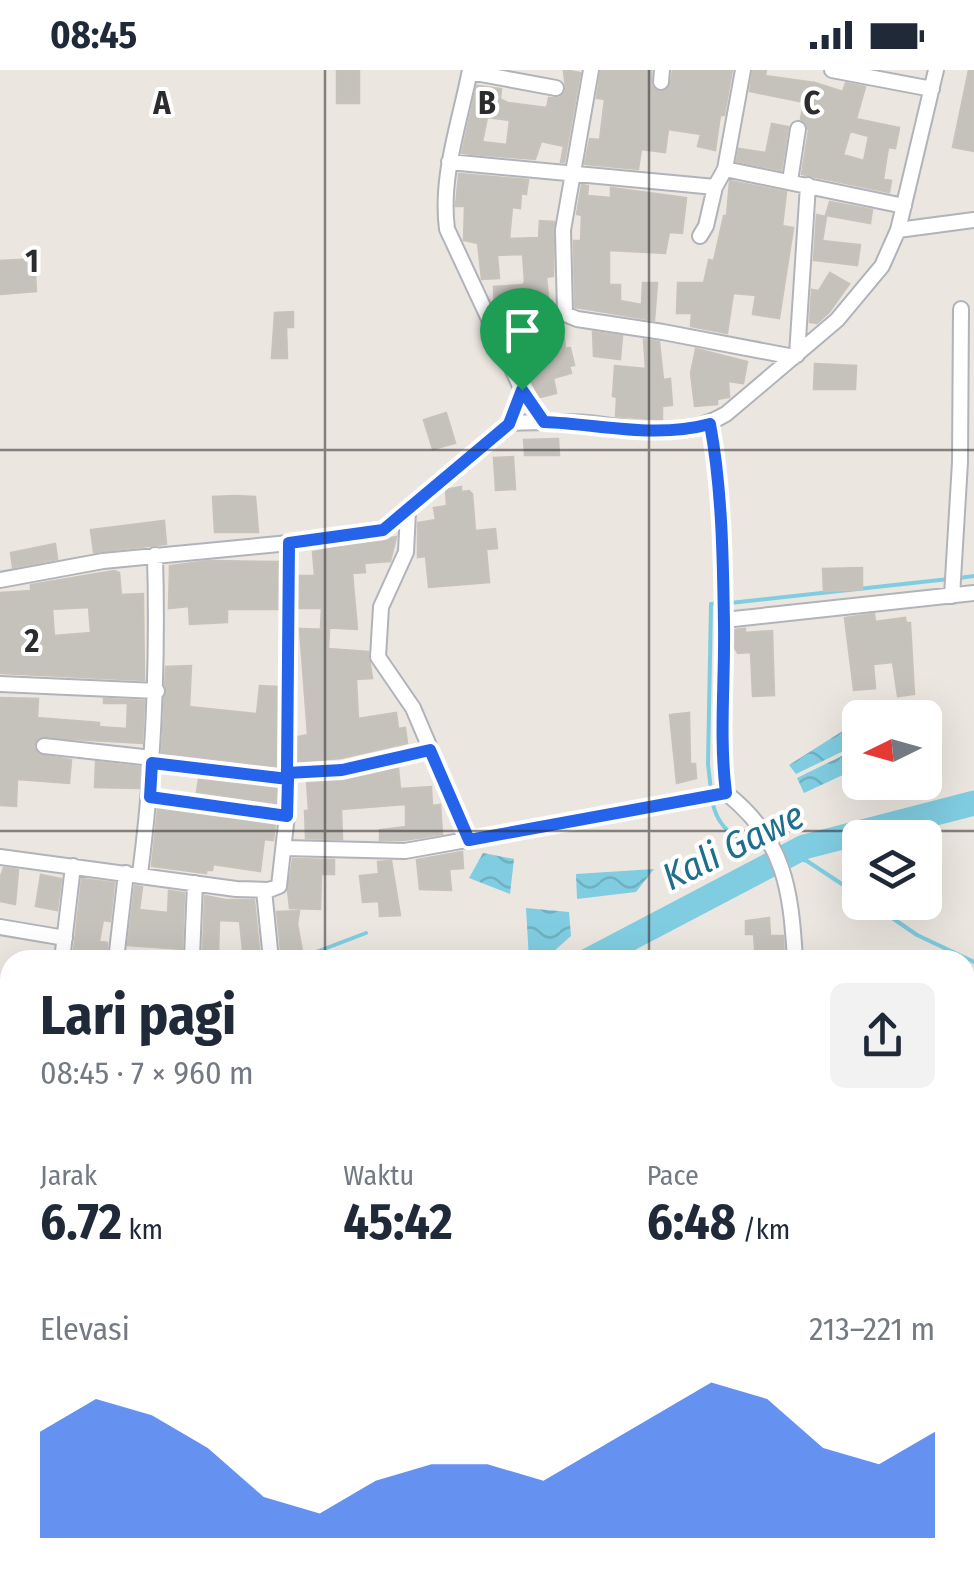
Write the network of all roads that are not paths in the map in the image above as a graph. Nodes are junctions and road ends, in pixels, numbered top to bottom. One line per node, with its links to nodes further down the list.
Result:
1 (591, 70): 11 (street)
2 (743, 70): 10 (street)
3 (832, 70): 7 (street)
4 (936, 70): 7 (street)
5 (470, 71): 6 (street); 9 (street)
6 (556, 88)
7 (932, 89): 15 (street)
8 (798, 130): 12 (street)
9 (450, 162): 11 (street); 22 (street)
10 (725, 169): 12 (street); 14 (street)
11 (573, 174): 14 (street); 20 (street)
12 (790, 181): 13 (street)
13 (808, 184): 15 (street); 20 (street)
14 (716, 187): 18 (street)
15 (904, 206): 17 (street)
16 (974, 220): 17 (street)
17 (898, 230): 20 (street)
18 (700, 236)
19 (961, 309): 21 (street)
20 (796, 356): 25 (street)
21 (967, 389): 26 (street)
22 (522, 390): 23 (street); 24 (street)
23 (544, 422): 24 (street); 25 (street)
24 (509, 424): 27 (street)
25 (710, 424): 33 (street)
26 (967, 463): 31 (street)
27 (408, 511): 28 (street); 37 (street)
28 (289, 543): 29 (street); 39 (street)
29 (155, 555): 30 (street); 35 (street)
30 (0, 580)
31 (952, 591): 32 (street); 33 (street)
32 (974, 593)
33 (723, 607): 40 (street)
34 (0, 684): 35 (street)
35 (157, 691): 38 (street)
36 (44, 746): 38 (street)
37 (430, 750): 39 (street); 43 (street)
38 (152, 761): 39 (street); 41 (street)
39 (287, 776): 42 (street)
40 (723, 794): 43 (street); 56 (street)
41 (150, 797): 42 (street); 47 (street)
42 (287, 816): 44 (street)
43 (469, 840): 44 (street)
44 (285, 848): 49 (street)
45 (0, 857): 46 (street)
46 (73, 866): 47 (street); 51 (street)
47 (133, 874): 48 (street); 53 (street)
48 (196, 883): 49 (street); 54 (street)
49 (264, 890): 55 (street)
50 (0, 927): 51 (street)
51 (65, 938): 52 (street)
52 (63, 950)
53 (118, 950)
54 (192, 950)
55 (269, 950)
56 (794, 950)

